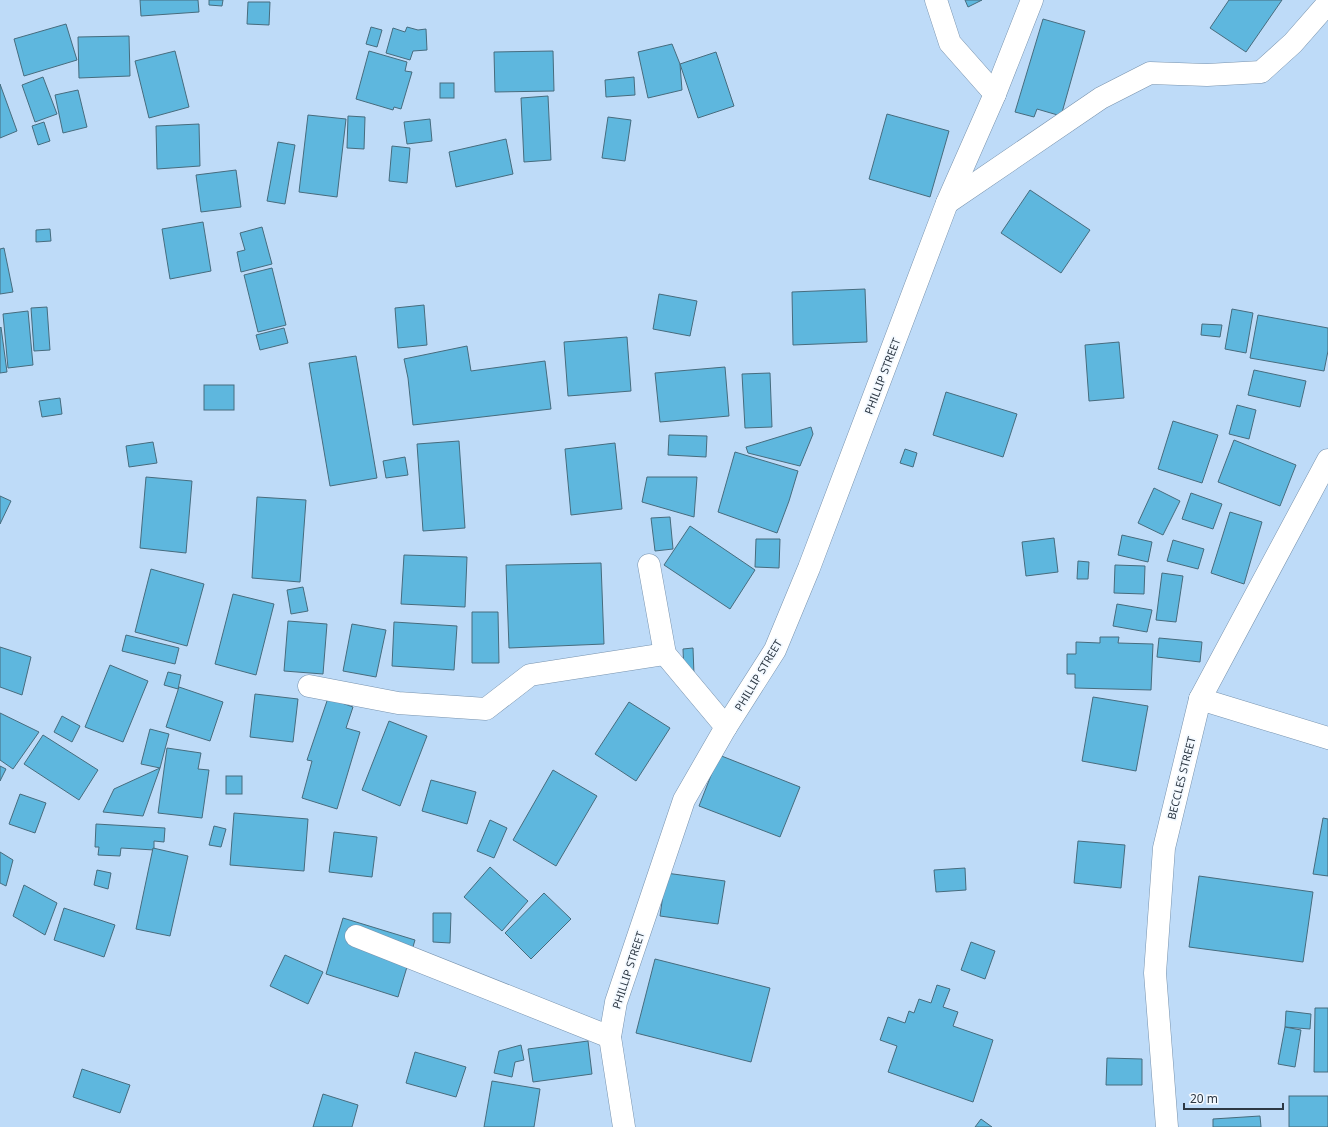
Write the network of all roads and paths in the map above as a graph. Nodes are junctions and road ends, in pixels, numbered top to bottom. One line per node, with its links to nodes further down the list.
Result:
1 (936, 0): 4 (street)
2 (1032, 0): 4 (street, PHILLIP STREET)
3 (1328, 4): 5 (street)
4 (995, 94): 5 (street, PHILLIP STREET)
5 (947, 203): 11 (street, PHILLIP STREET)
6 (1328, 460): 10 (street, BECCLES STREET)
7 (649, 565): 8 (street)
8 (665, 654): 9 (street); 11 (street)
9 (309, 686)
10 (1200, 699): 12 (street); 16 (street, BECCLES STREET)
11 (726, 728): 14 (street, PHILLIP STREET)
12 (1328, 738)
13 (356, 936): 14 (street)
14 (610, 1038): 15 (street, PHILLIP STREET)
15 (624, 1127)
16 (1167, 1127)

